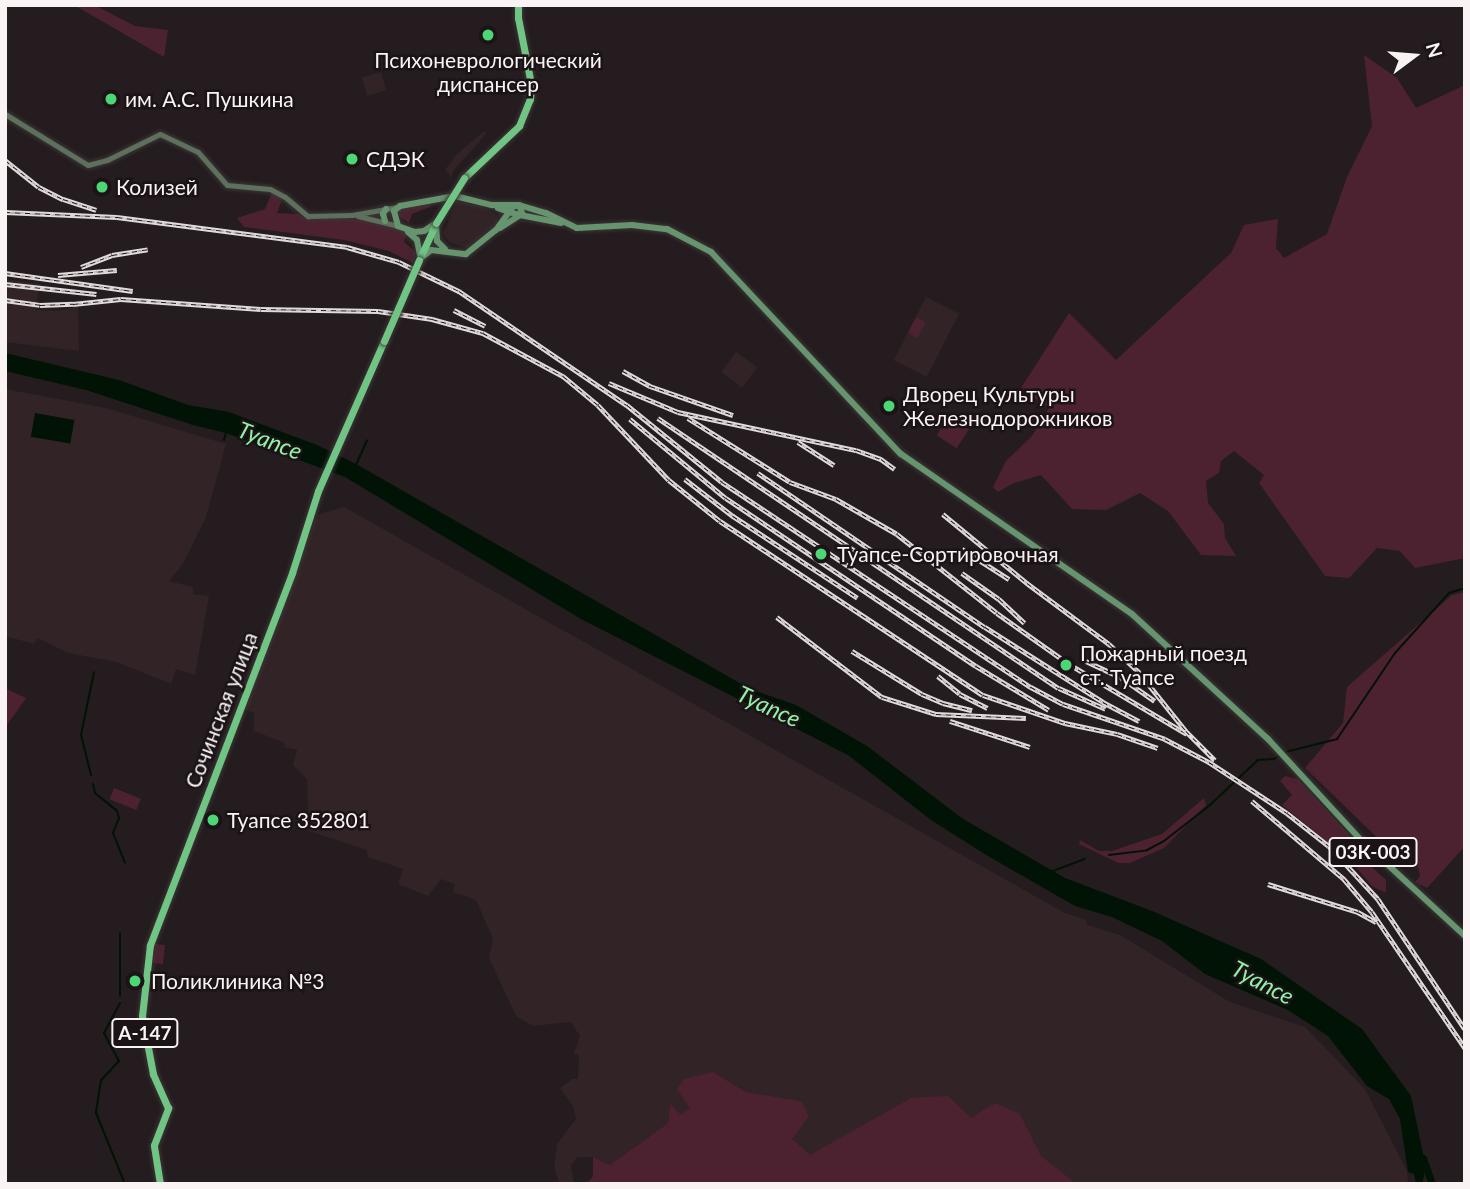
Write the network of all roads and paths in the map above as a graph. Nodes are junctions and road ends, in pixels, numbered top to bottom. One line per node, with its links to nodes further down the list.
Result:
1 (518, 5): 11 (highway, А-147, bridge)
2 (5, 114): 8 (main road)
3 (519, 205): 5 (main road); 7 (main road); 9 (main road); 12 (main road)
4 (400, 206): 5 (main road); 6 (main road); 13 (main road)
5 (495, 206): 7 (main road); 14 (main road)
6 (386, 209): 8 (main road); 10 (main road)
7 (509, 212): 9 (main road); 14 (main road)
8 (352, 215): 10 (main road)
9 (520, 215): 12 (main road); 14 (main road)
10 (385, 221): 13 (main road)
11 (436, 223): 13 (main road); 15 (main road); 16 (highway, А-147)
12 (563, 223): 17 (main road, 03К-003)
13 (401, 227): 16 (main road)
14 (494, 232): 15 (main road)
15 (454, 254): 16 (main road)
16 (419, 260): 18 (highway, Сочинская улица / А-147, bridge)
17 (1465, 936)
18 (160, 1184)

